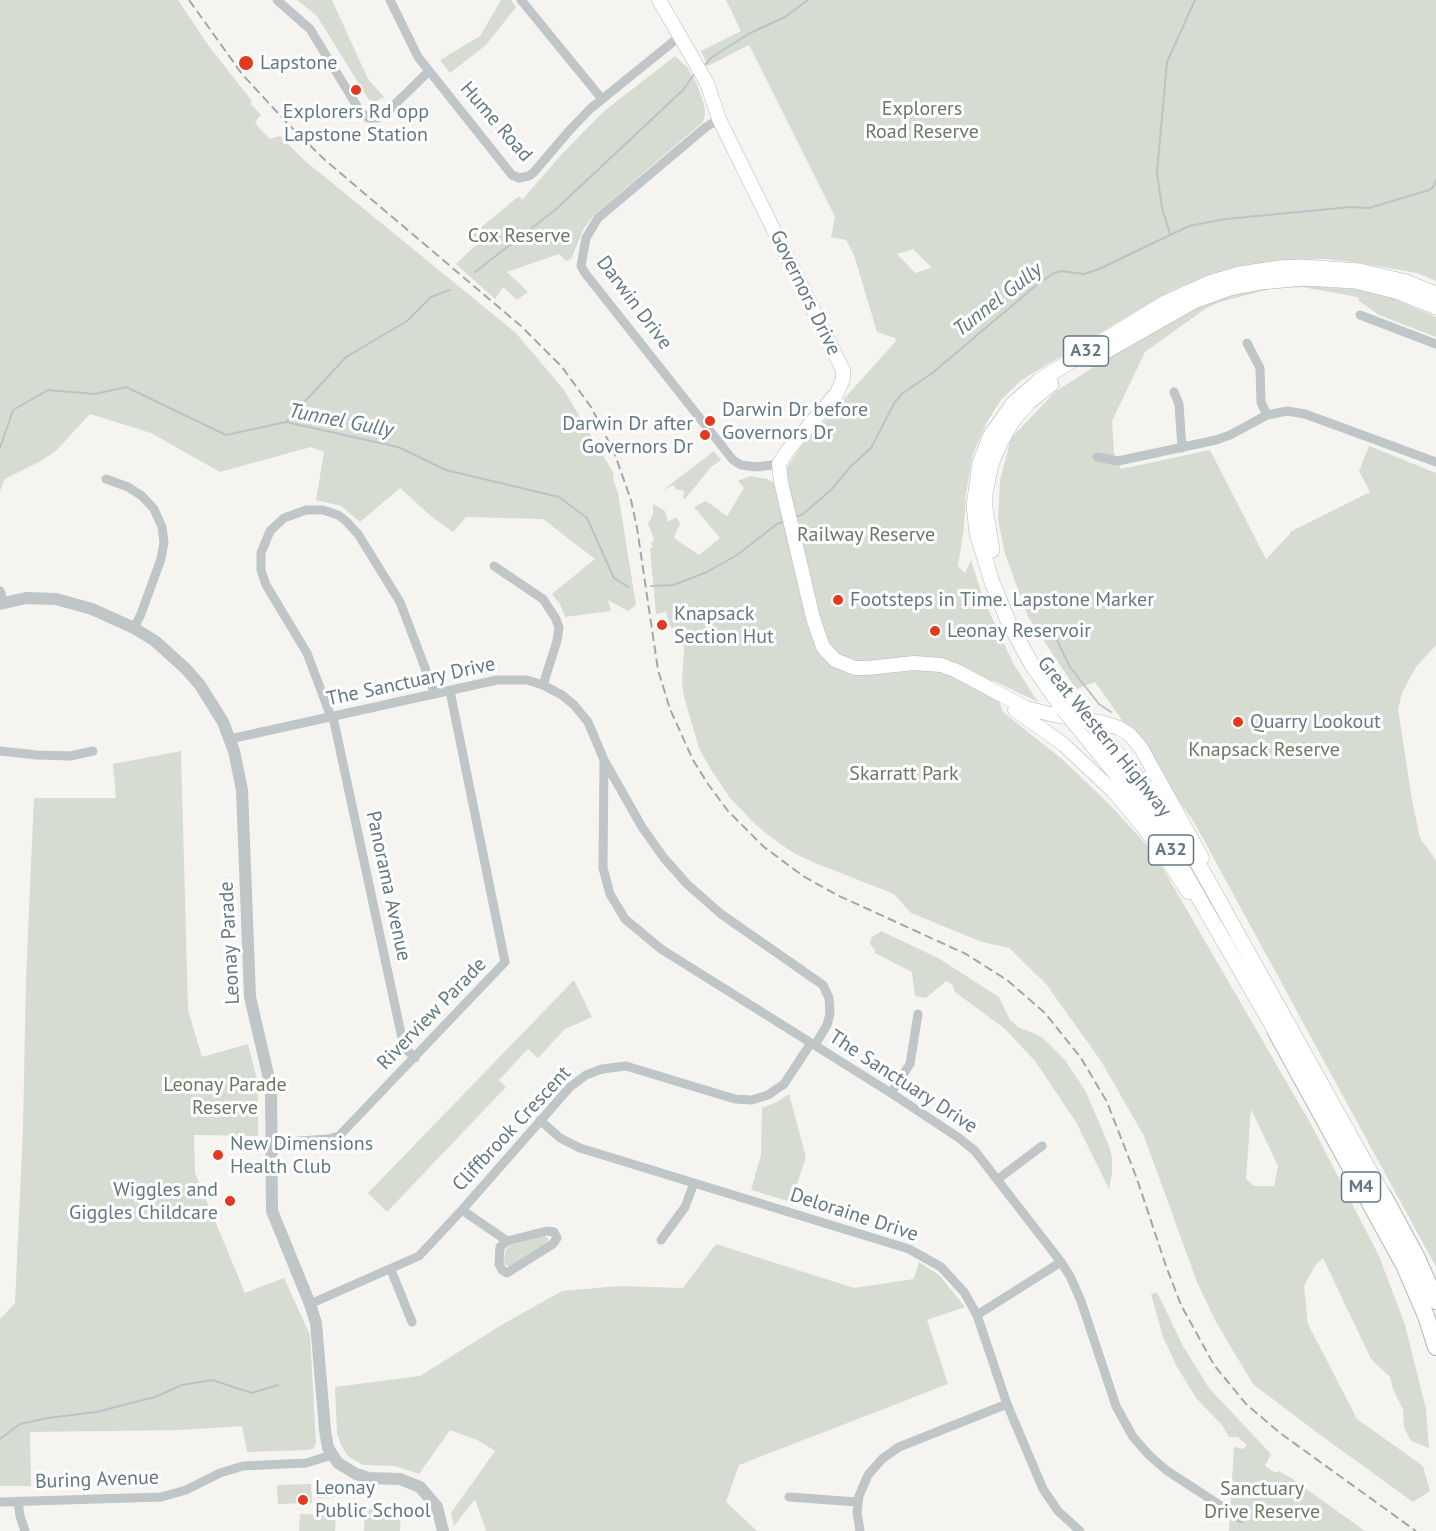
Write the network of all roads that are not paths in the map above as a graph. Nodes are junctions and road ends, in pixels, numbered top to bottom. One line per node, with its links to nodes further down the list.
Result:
1 (277, 0): 6 (street)
2 (390, 0): 6 (street, Hume Road)
3 (521, 0): 7 (street)
4 (659, 0): 5 (main road, Governors Drive)
5 (679, 37): 7 (street, Hume Road); 8 (main road, Governors Drive)
6 (429, 71): 7 (street, Hume Road)
7 (602, 99)
8 (719, 119): 19 (main road, Governors Drive); 19 (street, Darwin Drive)
9 (1436, 294): 29 (highway, Great Western Highway / A32, bridge)
10 (1436, 307): 29 (highway, Great Western Highway / A32)
11 (1360, 315): 13 (street)
12 (1247, 343): 15 (street)
13 (1436, 344)
14 (1174, 392): 16 (street)
15 (1267, 415): 16 (street); 18 (street)
16 (1182, 448): 17 (street)
17 (1097, 457)
18 (1436, 462)
19 (779, 465): 24 (main road)
20 (106, 479): 23 (street)
21 (494, 567): 25 (street)
22 (1, 599): 23 (street, Leonay Parade)
23 (134, 628): 30 (street, Leonay Parade)
24 (966, 676): 36 (main road); 37 (main road)
25 (543, 685): 26 (street, The Sanctuary Drive); 33 (street, The Sanctuary Drive)
26 (450, 691): 27 (street, The Sanctuary Drive); 41 (street, Riverview Parade)
27 (435, 694): 28 (street, The Sanctuary Drive); 28 (street, Panorama Avenue)
28 (332, 717): 30 (street, The Sanctuary Drive); 41 (street, Panorama Avenue)
29 (1078, 719): 36 (highway, Great Western Highway / A32, bridge); 37 (highway, Great Western Highway / A32)
30 (230, 739): 44 (street, Leonay Parade)
31 (93, 751): 32 (street)
32 (0, 752)
33 (604, 760): 34 (street, Cliffbrook Crescent); 35 (street, The Sanctuary Drive)
34 (619, 786): 35 (street); 40 (street, Cliffbrook Crescent)
35 (602, 789): 40 (street, The Sanctuary Drive)
36 (1263, 977): 48 (highway, Great Western Highway / A32)
37 (1249, 986): 39 (highway, Great Western Highway / A32)
38 (918, 1014): 42 (street)
39 (1276, 1032): 58 (highway, M4)
40 (813, 1044): 42 (street, The Sanctuary Drive); 43 (street, Cliffbrook Crescent)
41 (415, 1058): 44 (street, Riverview Parade)
42 (891, 1093): 46 (street, The Sanctuary Drive)
43 (540, 1120): 47 (street, Deloraine Drive); 49 (street, Cliffbrook Crescent)
44 (271, 1143): 55 (street, Leonay Parade)
45 (1042, 1146): 46 (street)
46 (998, 1179): 52 (street, The Sanctuary Drive)
47 (694, 1183): 50 (street); 56 (street, Deloraine Drive)
48 (1383, 1195): 54 (highway, M4)
49 (462, 1210): 51 (street); 53 (street, Cliffbrook Crescent)
50 (661, 1240)
51 (507, 1241): 51 (street)
52 (1061, 1262): 56 (street); 65 (street, The Sanctuary Drive)
53 (391, 1270): 55 (street, Cliffbrook Crescent); 57 (street)
54 (1436, 1301)
55 (310, 1304): 60 (street, Leonay Parade)
56 (977, 1315): 59 (street, Deloraine Drive)
57 (412, 1322)
58 (1436, 1347)
59 (1007, 1404): 64 (street); 69 (street, Deloraine Drive)
60 (332, 1455): 62 (street, Buring Avenue); 67 (street)
61 (789, 1497): 64 (street)
62 (18, 1501): 63 (street, Buring Avenue); 66 (street)
63 (0, 1502)
64 (857, 1503): 68 (street)
65 (1241, 1519)
66 (25, 1531)
67 (443, 1531)
68 (860, 1531)
69 (1080, 1531)

